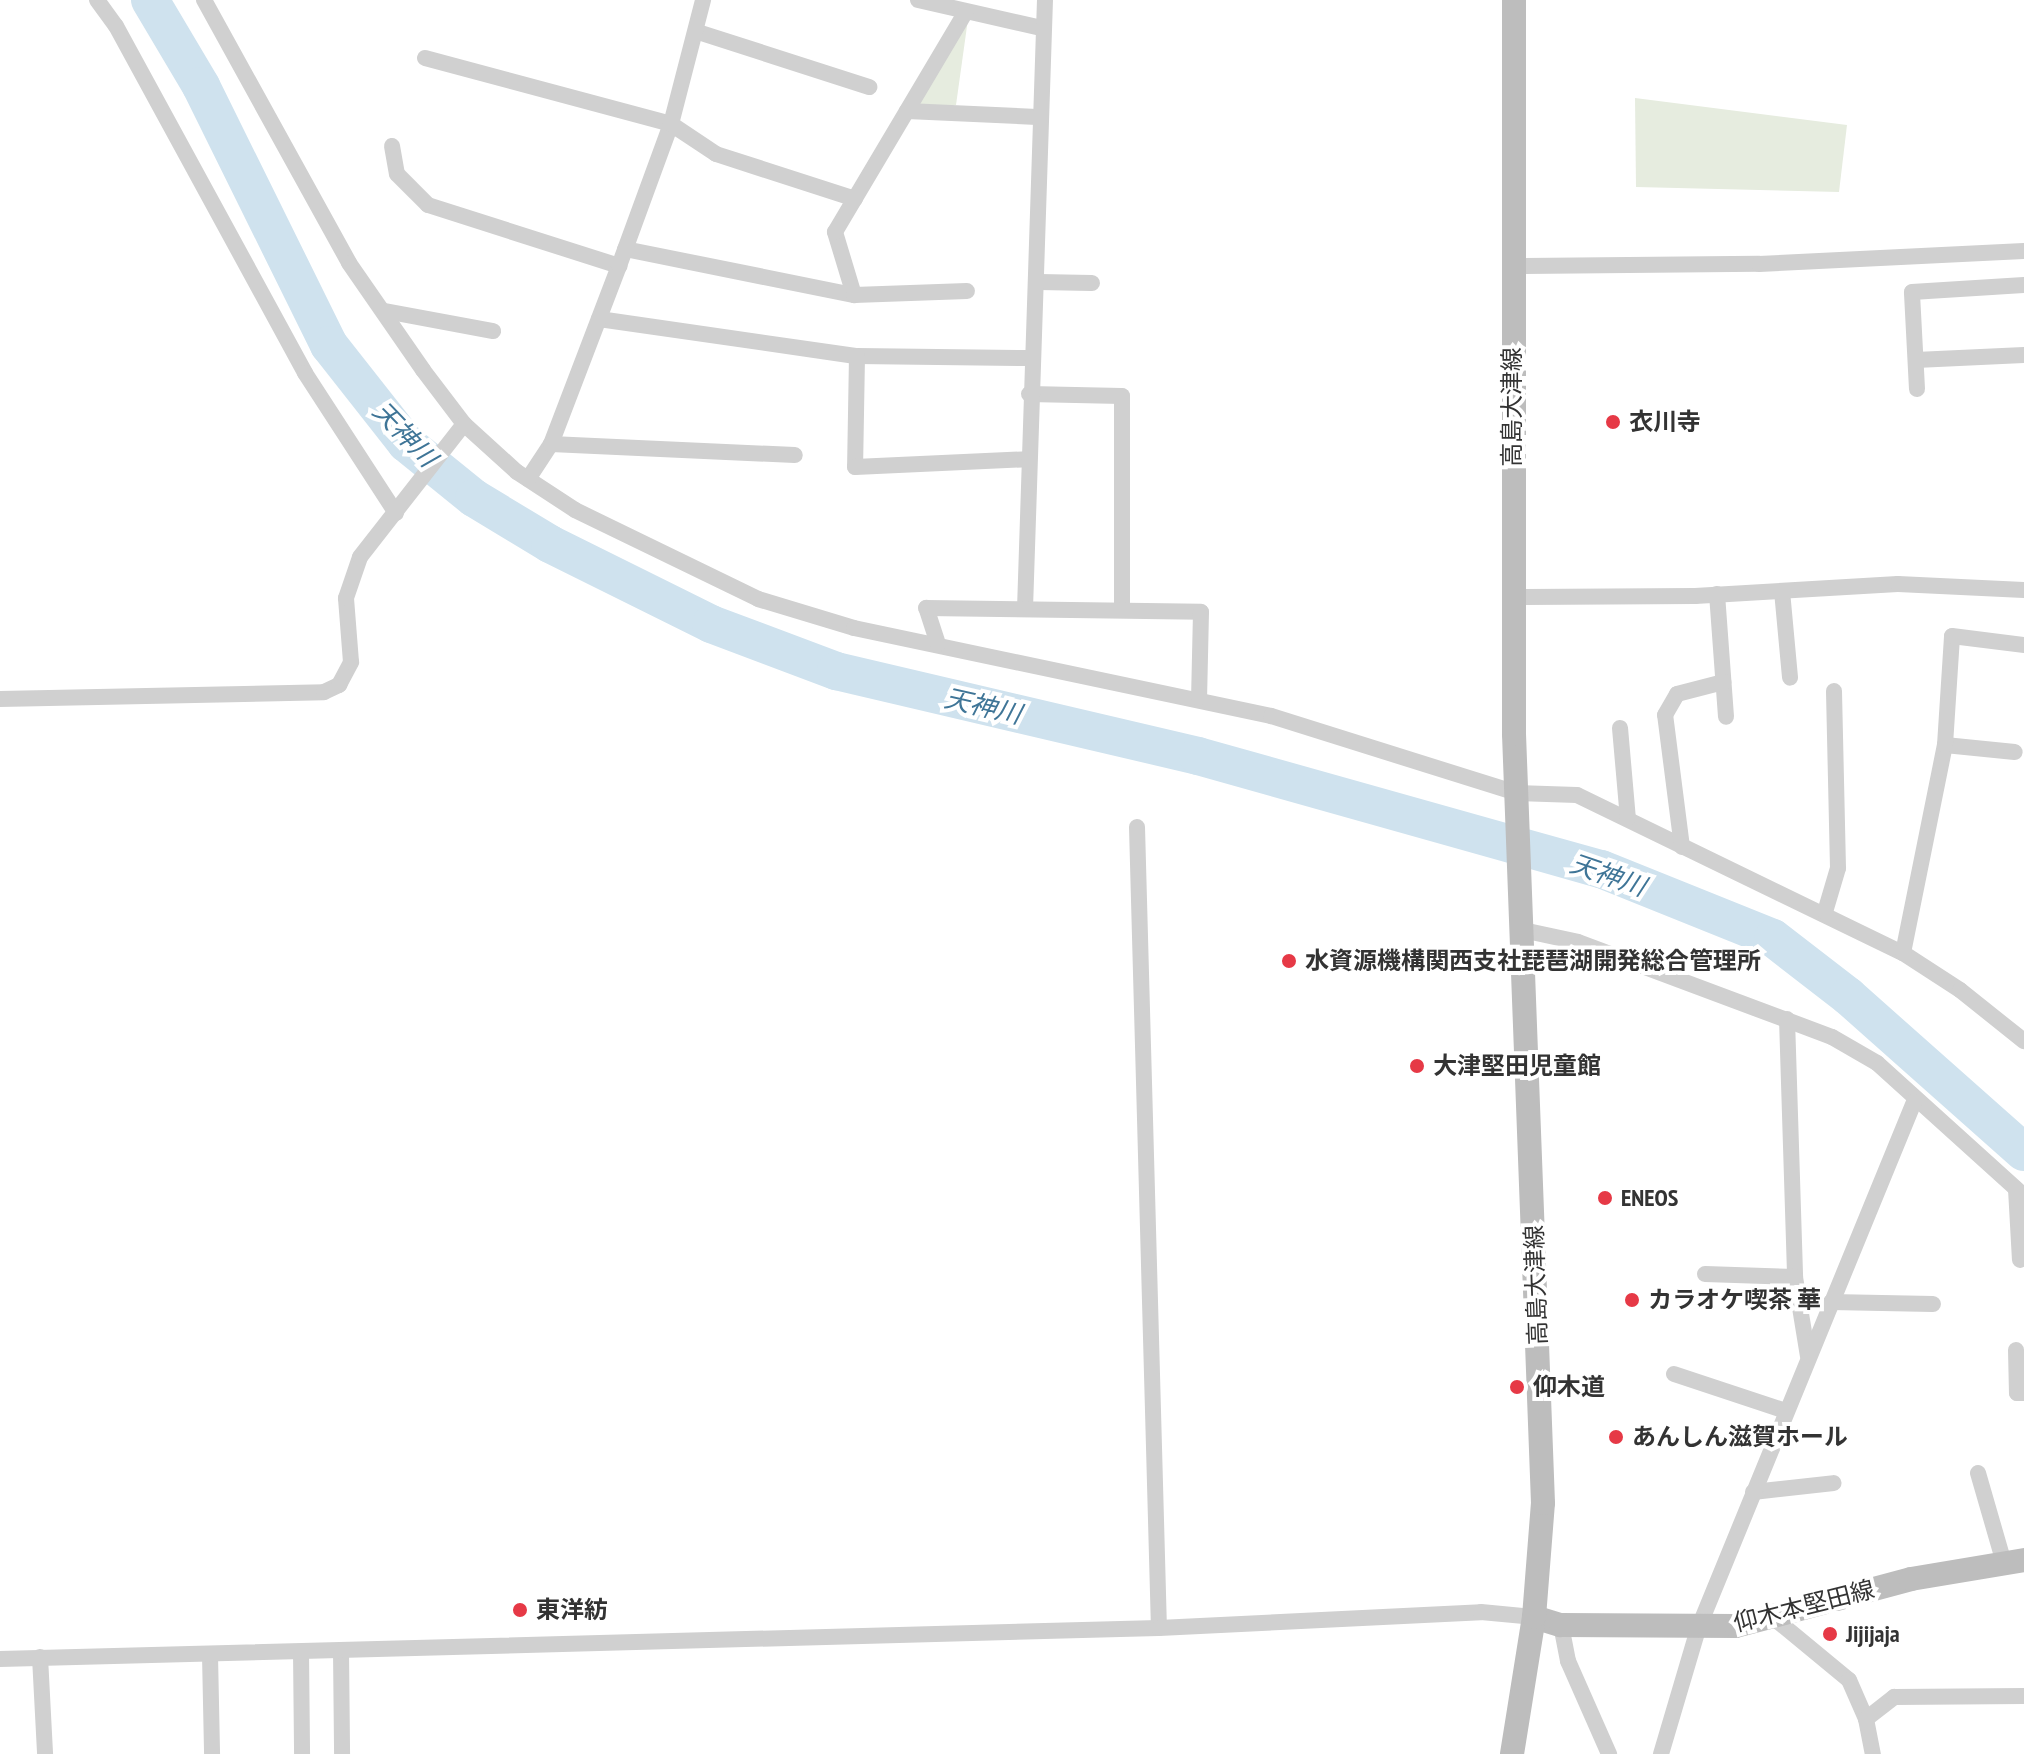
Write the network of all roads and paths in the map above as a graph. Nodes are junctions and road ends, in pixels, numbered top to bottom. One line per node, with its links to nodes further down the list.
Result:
1 (97, 0): 39 (street)
2 (204, 0): 25 (street)
3 (703, 0): 9 (street)
4 (918, 0): 7 (street)
5 (1045, 0): 8 (street)
6 (1514, 0): 19 (main road, 高島大津線)
7 (965, 13): 8 (street); 12 (street)
8 (1041, 28): 13 (street)
9 (698, 32): 11 (street); 14 (street)
10 (425, 58): 14 (street)
11 (869, 87)
12 (907, 111): 13 (street); 16 (street)
13 (1037, 117): 20 (street)
14 (671, 124): 16 (street); 18 (street)
15 (392, 146): 18 (street)
16 (855, 199): 24 (street)
17 (2024, 251): 19 (street)
18 (622, 257): 24 (street); 26 (street)
19 (1513, 266): 43 (main road, 高島大津線)
20 (1039, 282): 21 (street); 30 (street)
21 (1092, 283)
22 (2024, 285): 31 (street)
23 (967, 291): 24 (street)
24 (854, 295)
25 (385, 311): 27 (street); 34 (street)
26 (599, 319): 29 (street); 35 (street)
27 (493, 331)
28 (2024, 355): 31 (street)
29 (857, 356): 30 (street); 37 (street)
30 (1030, 358): 33 (street)
31 (1916, 360): 32 (street)
32 (1917, 389)
33 (1029, 394): 37 (street); 45 (street)
34 (461, 429): 38 (street); 39 (street)
35 (551, 444): 36 (street); 38 (street)
36 (795, 455)
37 (1028, 459): 44 (street)
38 (528, 479): 46 (street)
39 (396, 513): 52 (street)
40 (2024, 590): 41 (street)
41 (1782, 591): 42 (street); 48 (street)
42 (1717, 594): 43 (street); 49 (street)
43 (1511, 597): 57 (main road, 高島大津線)
44 (1025, 609): 45 (street); 46 (street)
45 (1122, 610): 51 (street)
46 (938, 644): 51 (street)
47 (2024, 645): 55 (street)
48 (1790, 678)
49 (1723, 682): 53 (street); 60 (street)
50 (1834, 691): 61 (street)
51 (1199, 698): 57 (street)
52 (0, 699)
53 (1726, 717)
54 (1620, 728): 58 (street)
55 (1945, 745): 56 (street); 63 (street)
56 (2015, 752)
57 (1517, 804): 58 (street); 62 (main road)
58 (1628, 819): 60 (street)
59 (1137, 827): 85 (street)
60 (1682, 847): 61 (street)
61 (1825, 912): 63 (street)
62 (1523, 920): 64 (street); 82 (main road, 高島大津線)
63 (1903, 953): 65 (street)
64 (1787, 1019): 66 (street); 70 (street)
65 (2024, 1041)
66 (1914, 1102): 67 (street); 71 (street)
67 (2020, 1193): 68 (street)
68 (2020, 1260)
69 (1705, 1274): 70 (street)
70 (1795, 1277): 74 (street)
71 (1831, 1302): 72 (street); 74 (street)
72 (1933, 1304)
73 (2016, 1350): 76 (street)
74 (1808, 1357): 77 (street)
75 (1674, 1374): 77 (street)
76 (2024, 1393)
77 (1786, 1411): 80 (street)
78 (1978, 1473): 81 (street)
79 (1834, 1483): 80 (street)
80 (1753, 1492): 86 (street)
81 (2014, 1562): 83 (main road, 仰木本堅田線)
82 (1534, 1617): 84 (main road, 仰木本堅田線); 85 (street); 98 (main road, 高島大津線)
83 (1775, 1619): 86 (main road, 仰木本堅田線); 93 (street)
84 (1561, 1625): 86 (main road, 仰木本堅田線); 99 (street)
85 (1159, 1628): 87 (street)
86 (1698, 1629): 100 (street)
87 (341, 1651): 88 (street); 97 (street)
88 (301, 1652): 89 (street); 96 (street)
89 (210, 1655): 90 (street); 95 (street)
90 (40, 1657): 91 (street); 94 (street)
91 (0, 1659)
92 (2024, 1696): 93 (street)
93 (1866, 1719): 101 (street)
94 (45, 1754)
95 (212, 1754)
96 (302, 1754)
97 (342, 1754)
98 (1512, 1754)
99 (1609, 1754)
100 (1661, 1754)
101 (1873, 1754)

